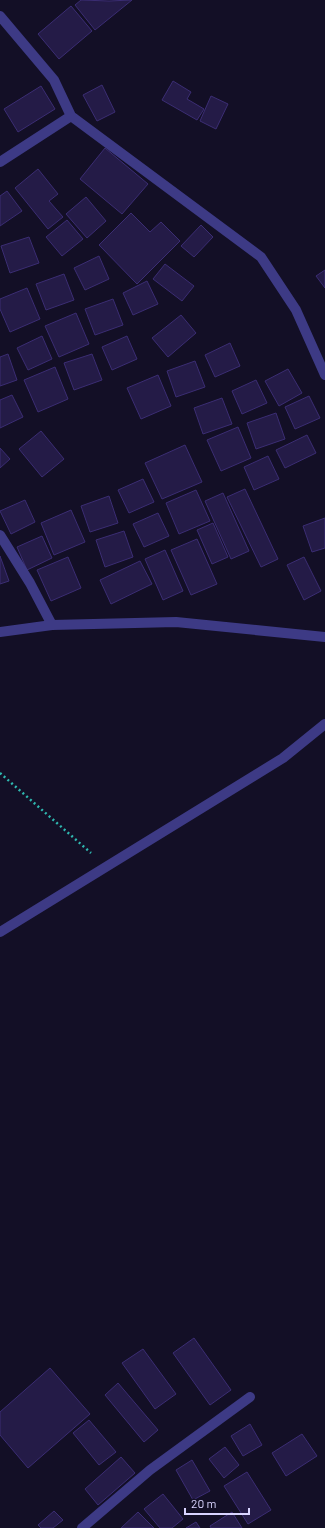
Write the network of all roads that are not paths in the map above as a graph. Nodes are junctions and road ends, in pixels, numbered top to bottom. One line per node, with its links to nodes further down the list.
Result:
1 (0, 16): 2 (street)
2 (71, 116): 3 (street); 4 (street)
3 (0, 162)
4 (325, 375)
5 (0, 535): 6 (street)
6 (52, 625): 7 (street); 8 (street)
7 (0, 632)
8 (325, 637)
9 (325, 724): 10 (street)
10 (0, 932)
11 (250, 1397): 12 (street)
12 (82, 1528)

